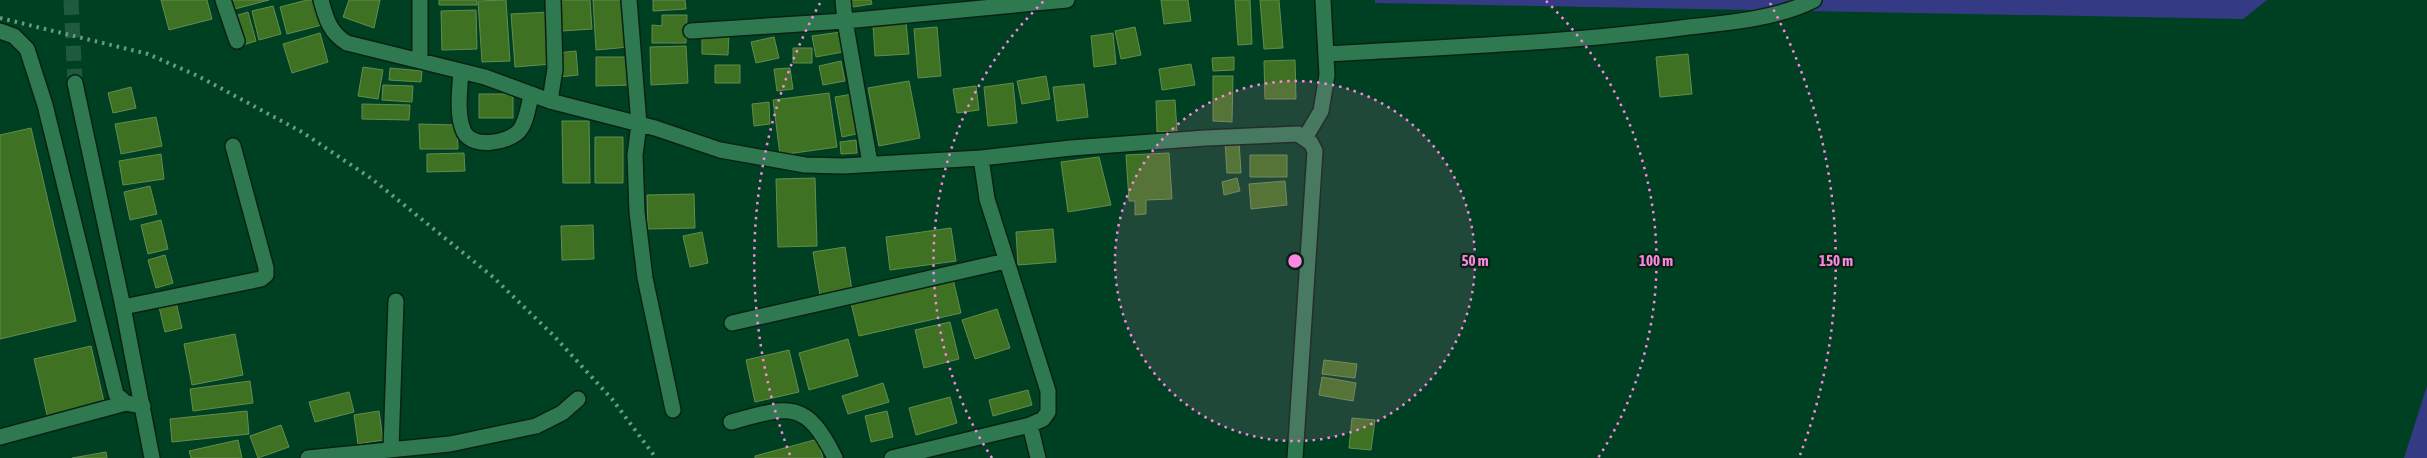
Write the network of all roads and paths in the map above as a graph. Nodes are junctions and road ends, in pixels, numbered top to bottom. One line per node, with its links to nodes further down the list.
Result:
1 (223, 0): 13 (street)
2 (321, 0): 15 (street)
3 (420, 0): 15 (street)
4 (553, 0): 19 (street)
5 (629, 0): 20 (street)
6 (843, 0): 10 (street)
7 (1067, 0): 10 (street)
8 (1323, 0): 14 (street)
9 (1814, 0): 14 (street)
10 (845, 21): 11 (street); 24 (street)
11 (691, 31)
12 (0, 32): 30 (street)
13 (237, 41)
14 (1326, 54): 21 (street)
15 (420, 60): 16 (street)
16 (461, 71): 18 (street); 18 (street)
17 (75, 83): 27 (street)
18 (532, 94): 19 (street)
19 (550, 101): 20 (street)
20 (639, 124): 24 (street); 32 (street)
21 (1305, 138): 23 (street); 42 (street)
22 (232, 146): 27 (street)
23 (981, 158): 24 (street); 25 (street)
24 (870, 163)
25 (1006, 261): 28 (street); 34 (street)
26 (396, 301): 36 (street)
27 (123, 307): 31 (street)
28 (732, 323)
29 (578, 399): 36 (street)
30 (126, 403): 31 (street); 35 (street)
31 (143, 406): 37 (street)
32 (673, 410)
33 (732, 422): 39 (street)
34 (1030, 425): 40 (street); 41 (street)
35 (0, 437)
36 (391, 449): 38 (street)
37 (152, 458)
38 (308, 458)
39 (835, 458)
40 (892, 458)
41 (1038, 458)
42 (1295, 458)

